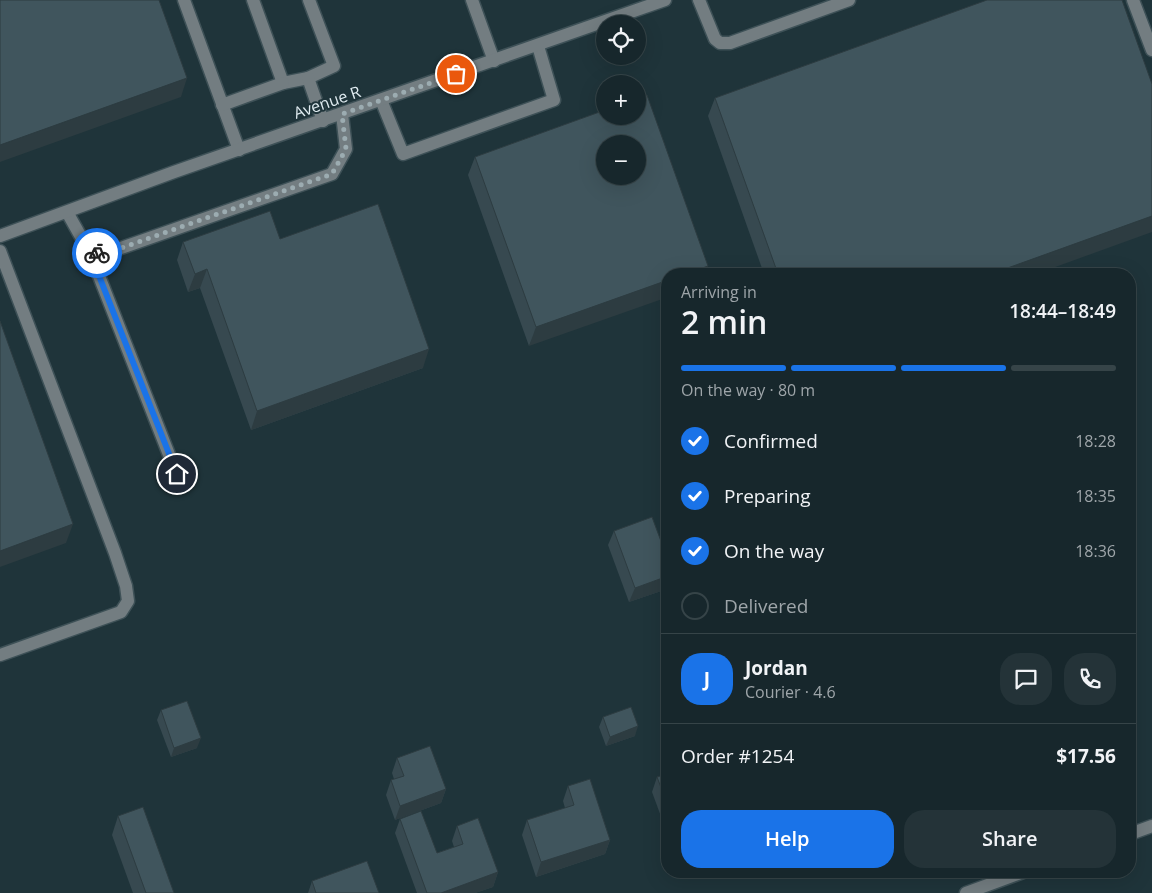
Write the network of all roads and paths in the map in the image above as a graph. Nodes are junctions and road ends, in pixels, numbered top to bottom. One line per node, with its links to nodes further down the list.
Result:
1 (184, 0): 15 (street)
2 (253, 0): 13 (street)
3 (309, 0): 12 (street)
4 (472, 0): 11 (street)
5 (665, 0): 9 (street, Avenue R)
6 (700, 0): 7 (street)
7 (849, 0)
8 (1134, 0): 10 (street)
9 (538, 46): 11 (street, Avenue R); 14 (street)
10 (1152, 50)
11 (494, 61): 14 (street, Avenue R)
12 (308, 78): 13 (street); 17 (street)
13 (283, 83): 15 (street)
14 (381, 100): 16 (street, Avenue R)
15 (222, 105): 18 (street)
16 (342, 114): 17 (street, Avenue R); 22 (street)
17 (323, 121): 18 (street, Avenue R)
18 (239, 150): 19 (street, Avenue R)
19 (67, 212): 20 (street, Avenue R); 22 (street)
20 (0, 236)
21 (0, 251): 24 (street)
22 (90, 253): 23 (street)
23 (177, 474)
24 (0, 655)
25 (1152, 826): 26 (street)
26 (1136, 832)
27 (1007, 878): 28 (street)
28 (966, 893)

